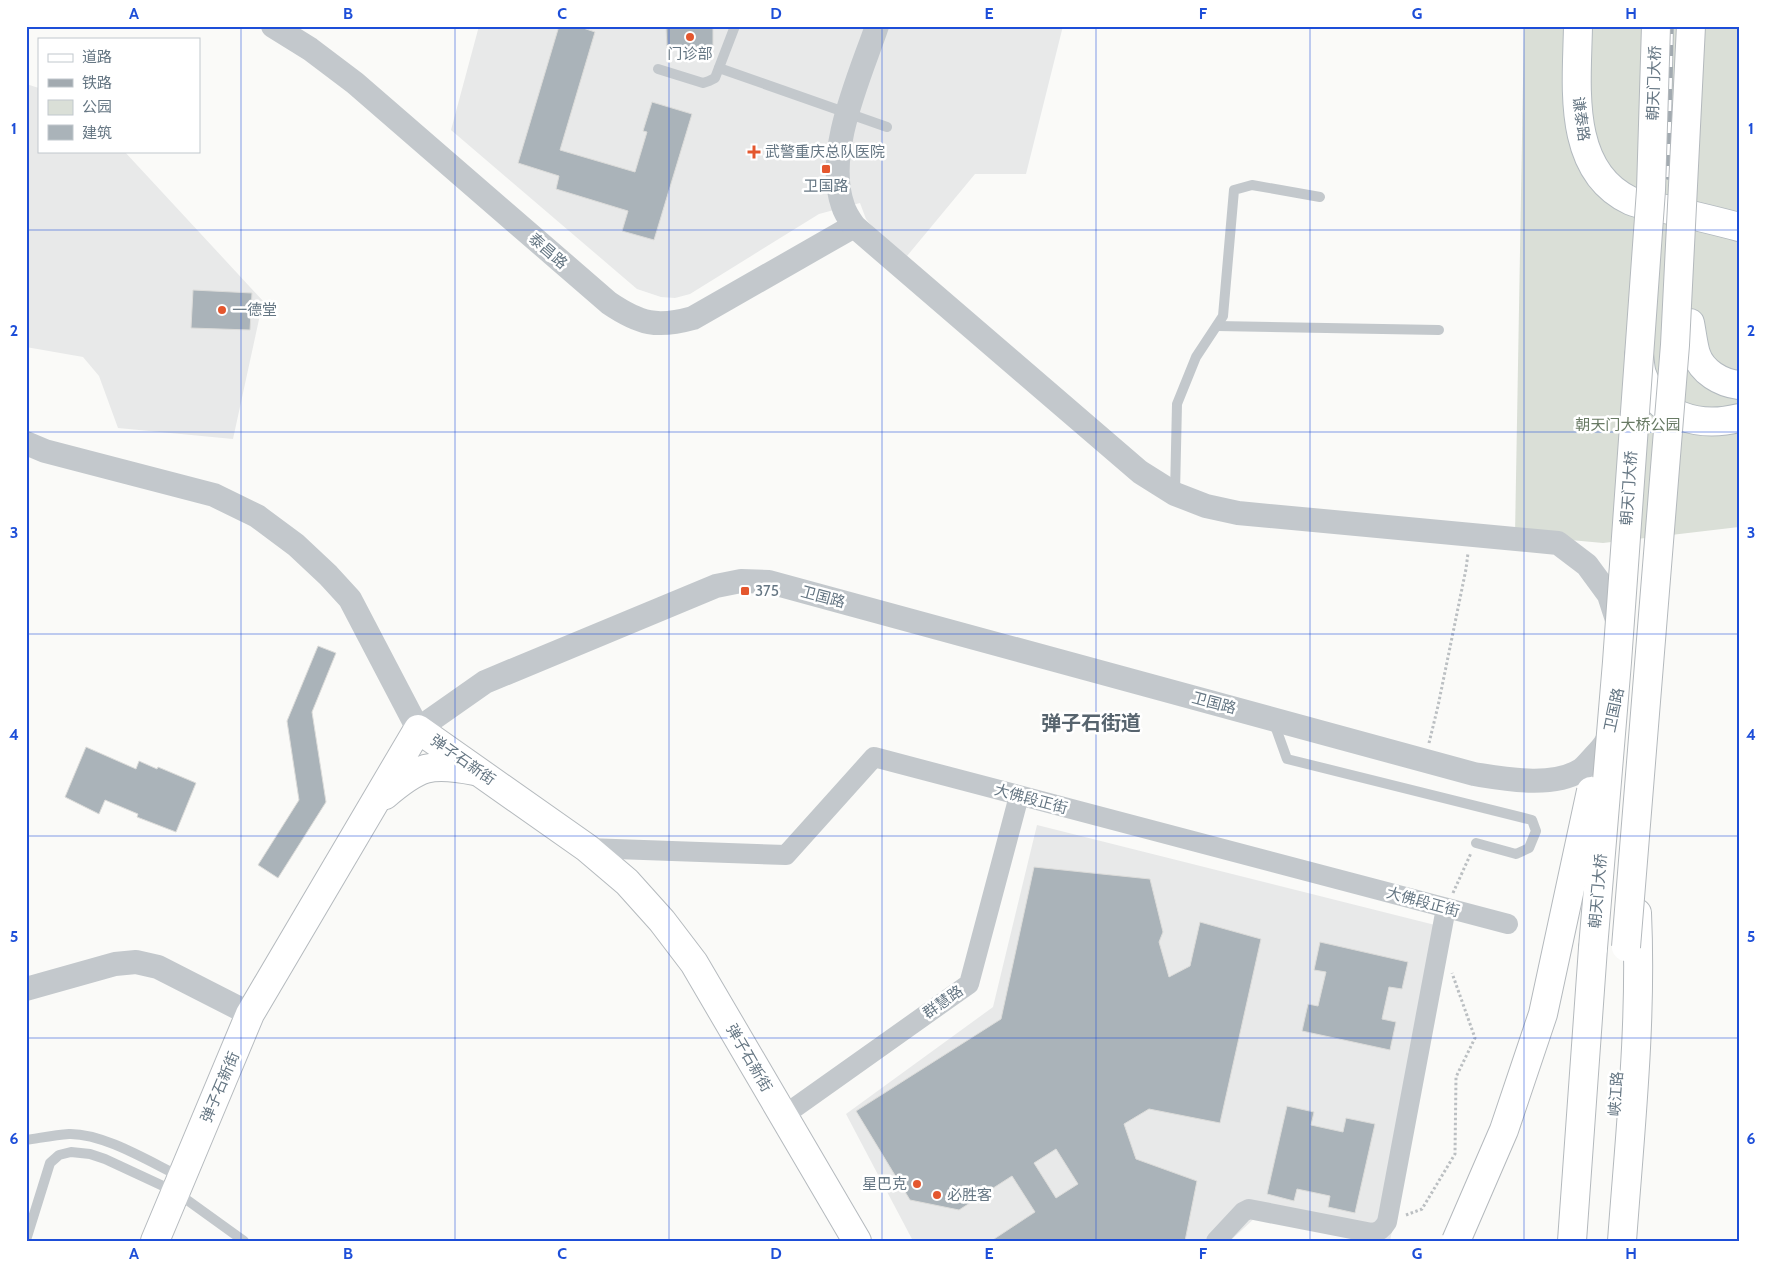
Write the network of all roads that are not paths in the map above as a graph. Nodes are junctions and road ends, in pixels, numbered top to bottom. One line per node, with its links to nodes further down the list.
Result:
1 (272, 26): 12 (street, 泰昌路)
2 (735, 26): 7 (lane)
3 (877, 26): 9 (street, 卫国路)
4 (1578, 26): 13 (main road, 谦泰路)
5 (1656, 26): 22 (main road, 朝天门大桥, bridge)
6 (1691, 26): 32 (main road, bridge)
7 (719, 68): 8 (lane); 9 (lane)
8 (658, 69)
9 (848, 113): 10 (lane); 12 (street, 卫国路)
10 (887, 127)
11 (1320, 197): 15 (lane)
12 (854, 226): 21 (street, 卫国路)
13 (1739, 227)
14 (1690, 323): 18 (main road)
15 (1217, 326): 16 (lane); 21 (lane)
16 (1439, 330)
17 (1634, 331): 19 (main road)
18 (1739, 386)
19 (1739, 418)
20 (26, 443): 24 (street)
21 (1175, 494): 23 (street, 卫国路)
22 (1617, 662): 43 (main road, bridge); 44 (main road, 朝天门大桥, bridge)
23 (1273, 719): 24 (street, 卫国路); 28 (lane)
24 (418, 729): 25 (main road, 弹子石新街); 27 (main road, 弹子石新街)
25 (479, 772): 27 (main road); 29 (main road, 弹子石新街)
26 (1019, 796): 29 (street, 大佛段正街); 30 (street, 大佛段正街); 35 (street, 群慧路)
27 (374, 804): 34 (main road, 弹子石新街)
28 (1476, 843)
29 (587, 848): 35 (main road, 弹子石新街)
30 (1446, 908): 31 (street, 大佛段正街); 42 (street)
31 (1508, 924)
32 (1633, 949): 45 (main road, 峡江路); 46 (main road)
33 (26, 989): 34 (street)
34 (250, 1014): 37 (main road, 弹子石新街)
35 (783, 1116): 41 (main road, 弹子石新街)
36 (26, 1140): 37 (lane)
37 (179, 1185): 38 (lane); 39 (main road, 弹子石新街); 40 (lane)
38 (26, 1240)
39 (155, 1241)
40 (244, 1241)
41 (857, 1241)
42 (1216, 1241)
43 (1456, 1241)
44 (1572, 1241)
45 (1606, 1241)
46 (1622, 1241)

